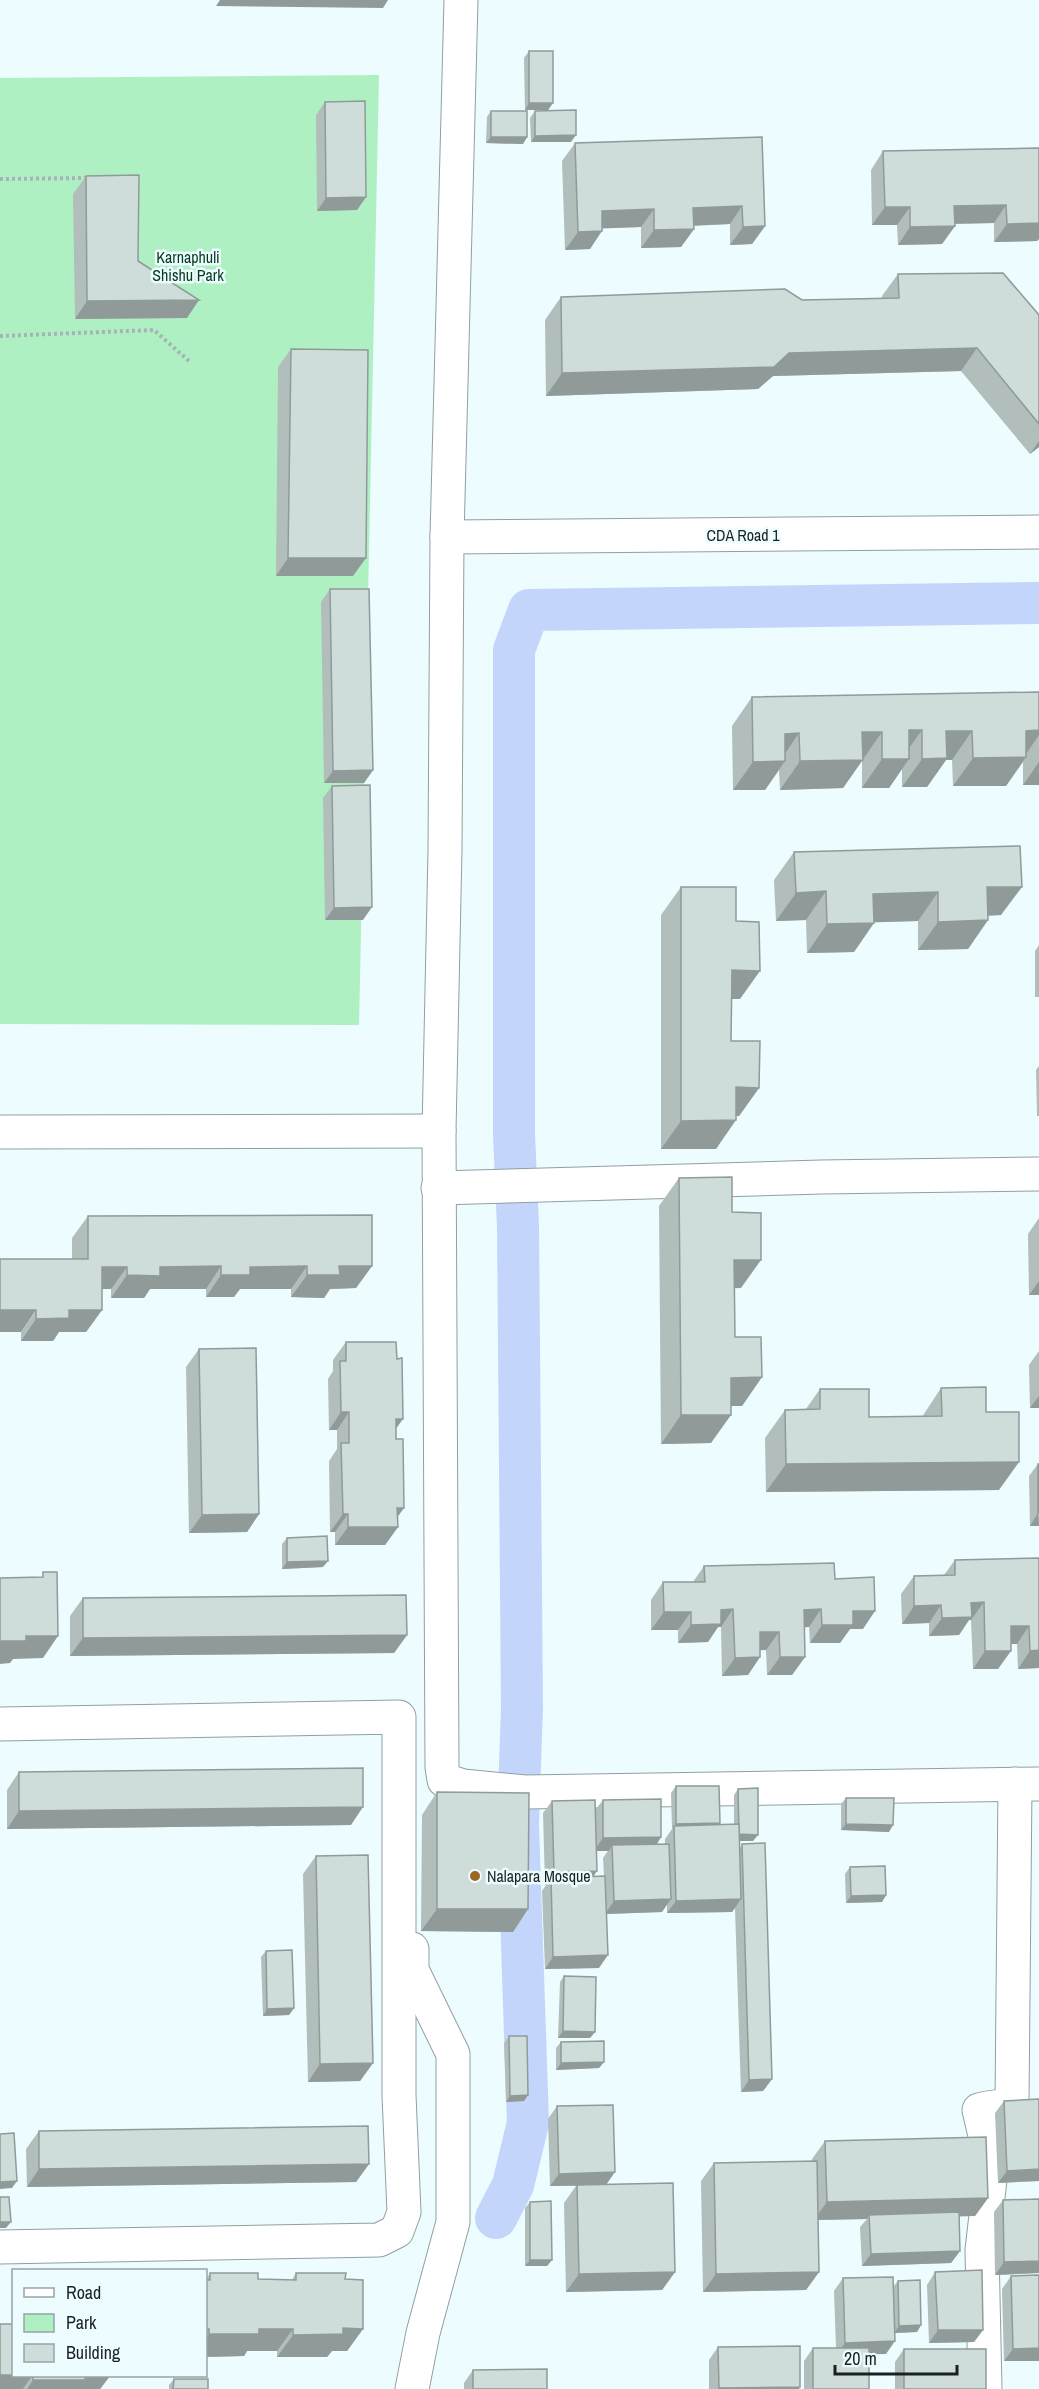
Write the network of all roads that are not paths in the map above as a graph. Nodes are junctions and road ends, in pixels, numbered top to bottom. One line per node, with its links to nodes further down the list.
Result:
1 (461, 0): 3 (street)
2 (1039, 532): 3 (street, CDA Road 1)
3 (447, 537): 4 (street)
4 (439, 1131): 5 (street); 7 (street)
5 (0, 1132)
6 (1039, 1174): 7 (street)
7 (440, 1188): 9 (street)
8 (0, 1724): 11 (street)
9 (453, 1783): 10 (street); 12 (street)
10 (1027, 1784): 13 (street)
11 (0, 2247)
12 (412, 2389)
13 (985, 2389)

